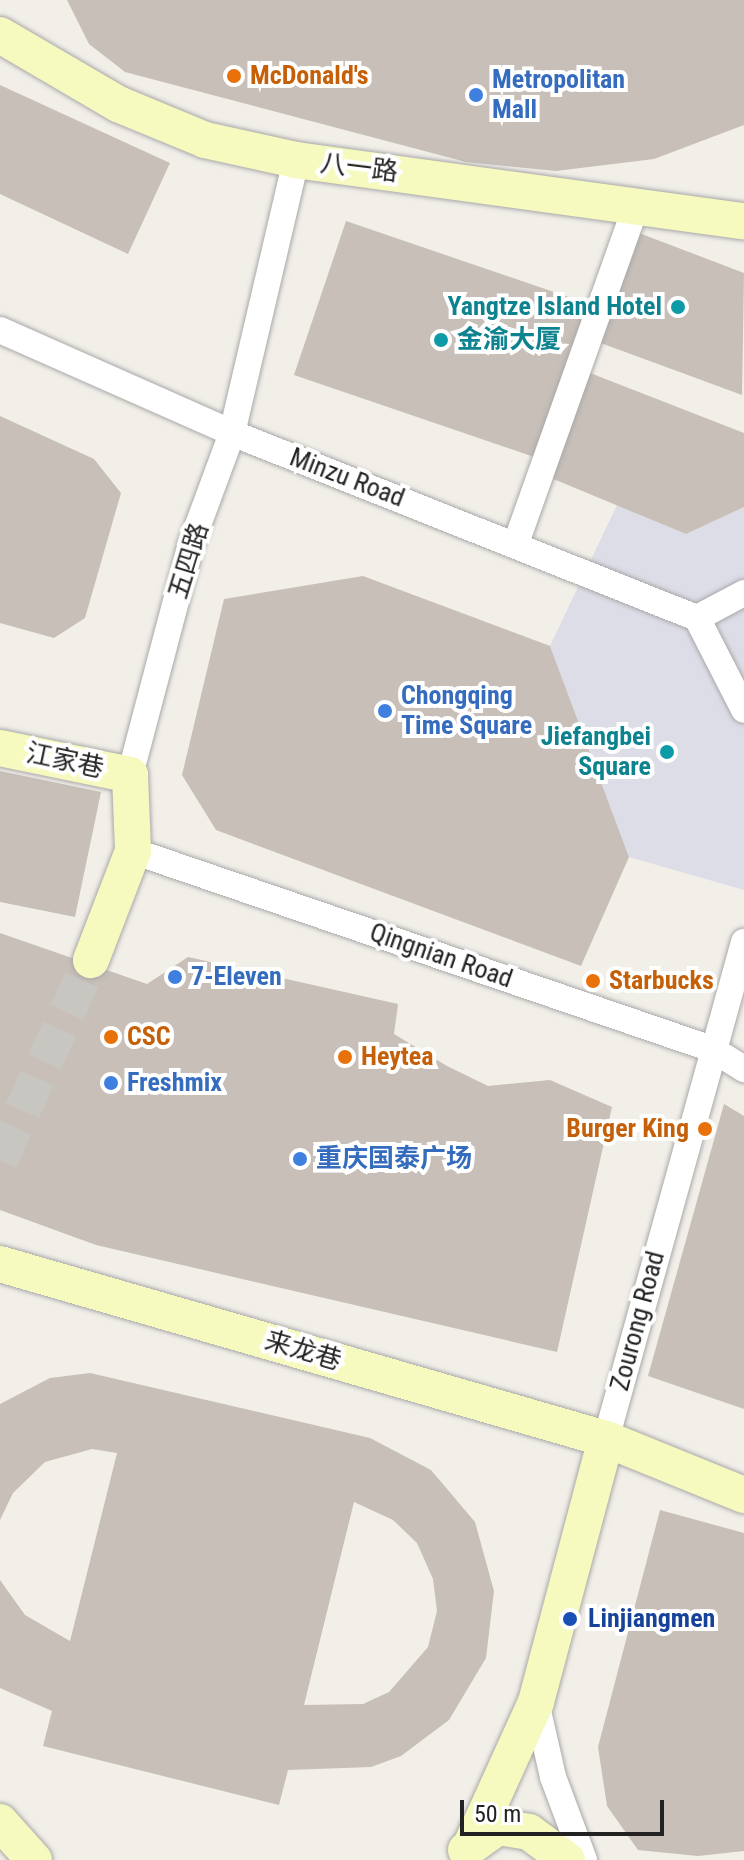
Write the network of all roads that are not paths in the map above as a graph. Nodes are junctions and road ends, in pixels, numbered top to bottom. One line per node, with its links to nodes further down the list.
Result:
1 (0, 35): 2 (street, 八一路)
2 (296, 160): 3 (street, 八一路); 6 (street, 五四路)
3 (637, 204): 4 (street, 八一路); 7 (street)
4 (744, 221)
5 (0, 330): 6 (street, Minzu Road)
6 (232, 433): 7 (street, Minzu Road); 12 (street, 五四路)
7 (516, 543): 9 (street, Minzu Road)
8 (744, 593): 9 (street)
9 (697, 618): 10 (street)
10 (744, 710)
11 (0, 748): 12 (street, 江家巷)
12 (130, 775): 13 (street, 五四路)
13 (133, 851): 15 (street, 五四路); 16 (street, Qingnian Road)
14 (744, 942): 16 (street, Zourong Road)
15 (91, 960)
16 (712, 1049): 17 (street, Qingnian Road); 19 (street, Zourong Road)
17 (744, 1069)
18 (0, 1264): 19 (street, 来龙巷)
19 (606, 1439): 20 (street, 来龙巷); 21 (street, Zourong Road)
20 (744, 1495)
21 (536, 1702): 23 (street, Zourong Road); 26 (street, Zourong Road)
22 (0, 1822): 24 (street)
23 (464, 1852): 25 (street)
24 (34, 1860)
25 (567, 1860)
26 (584, 1860)

